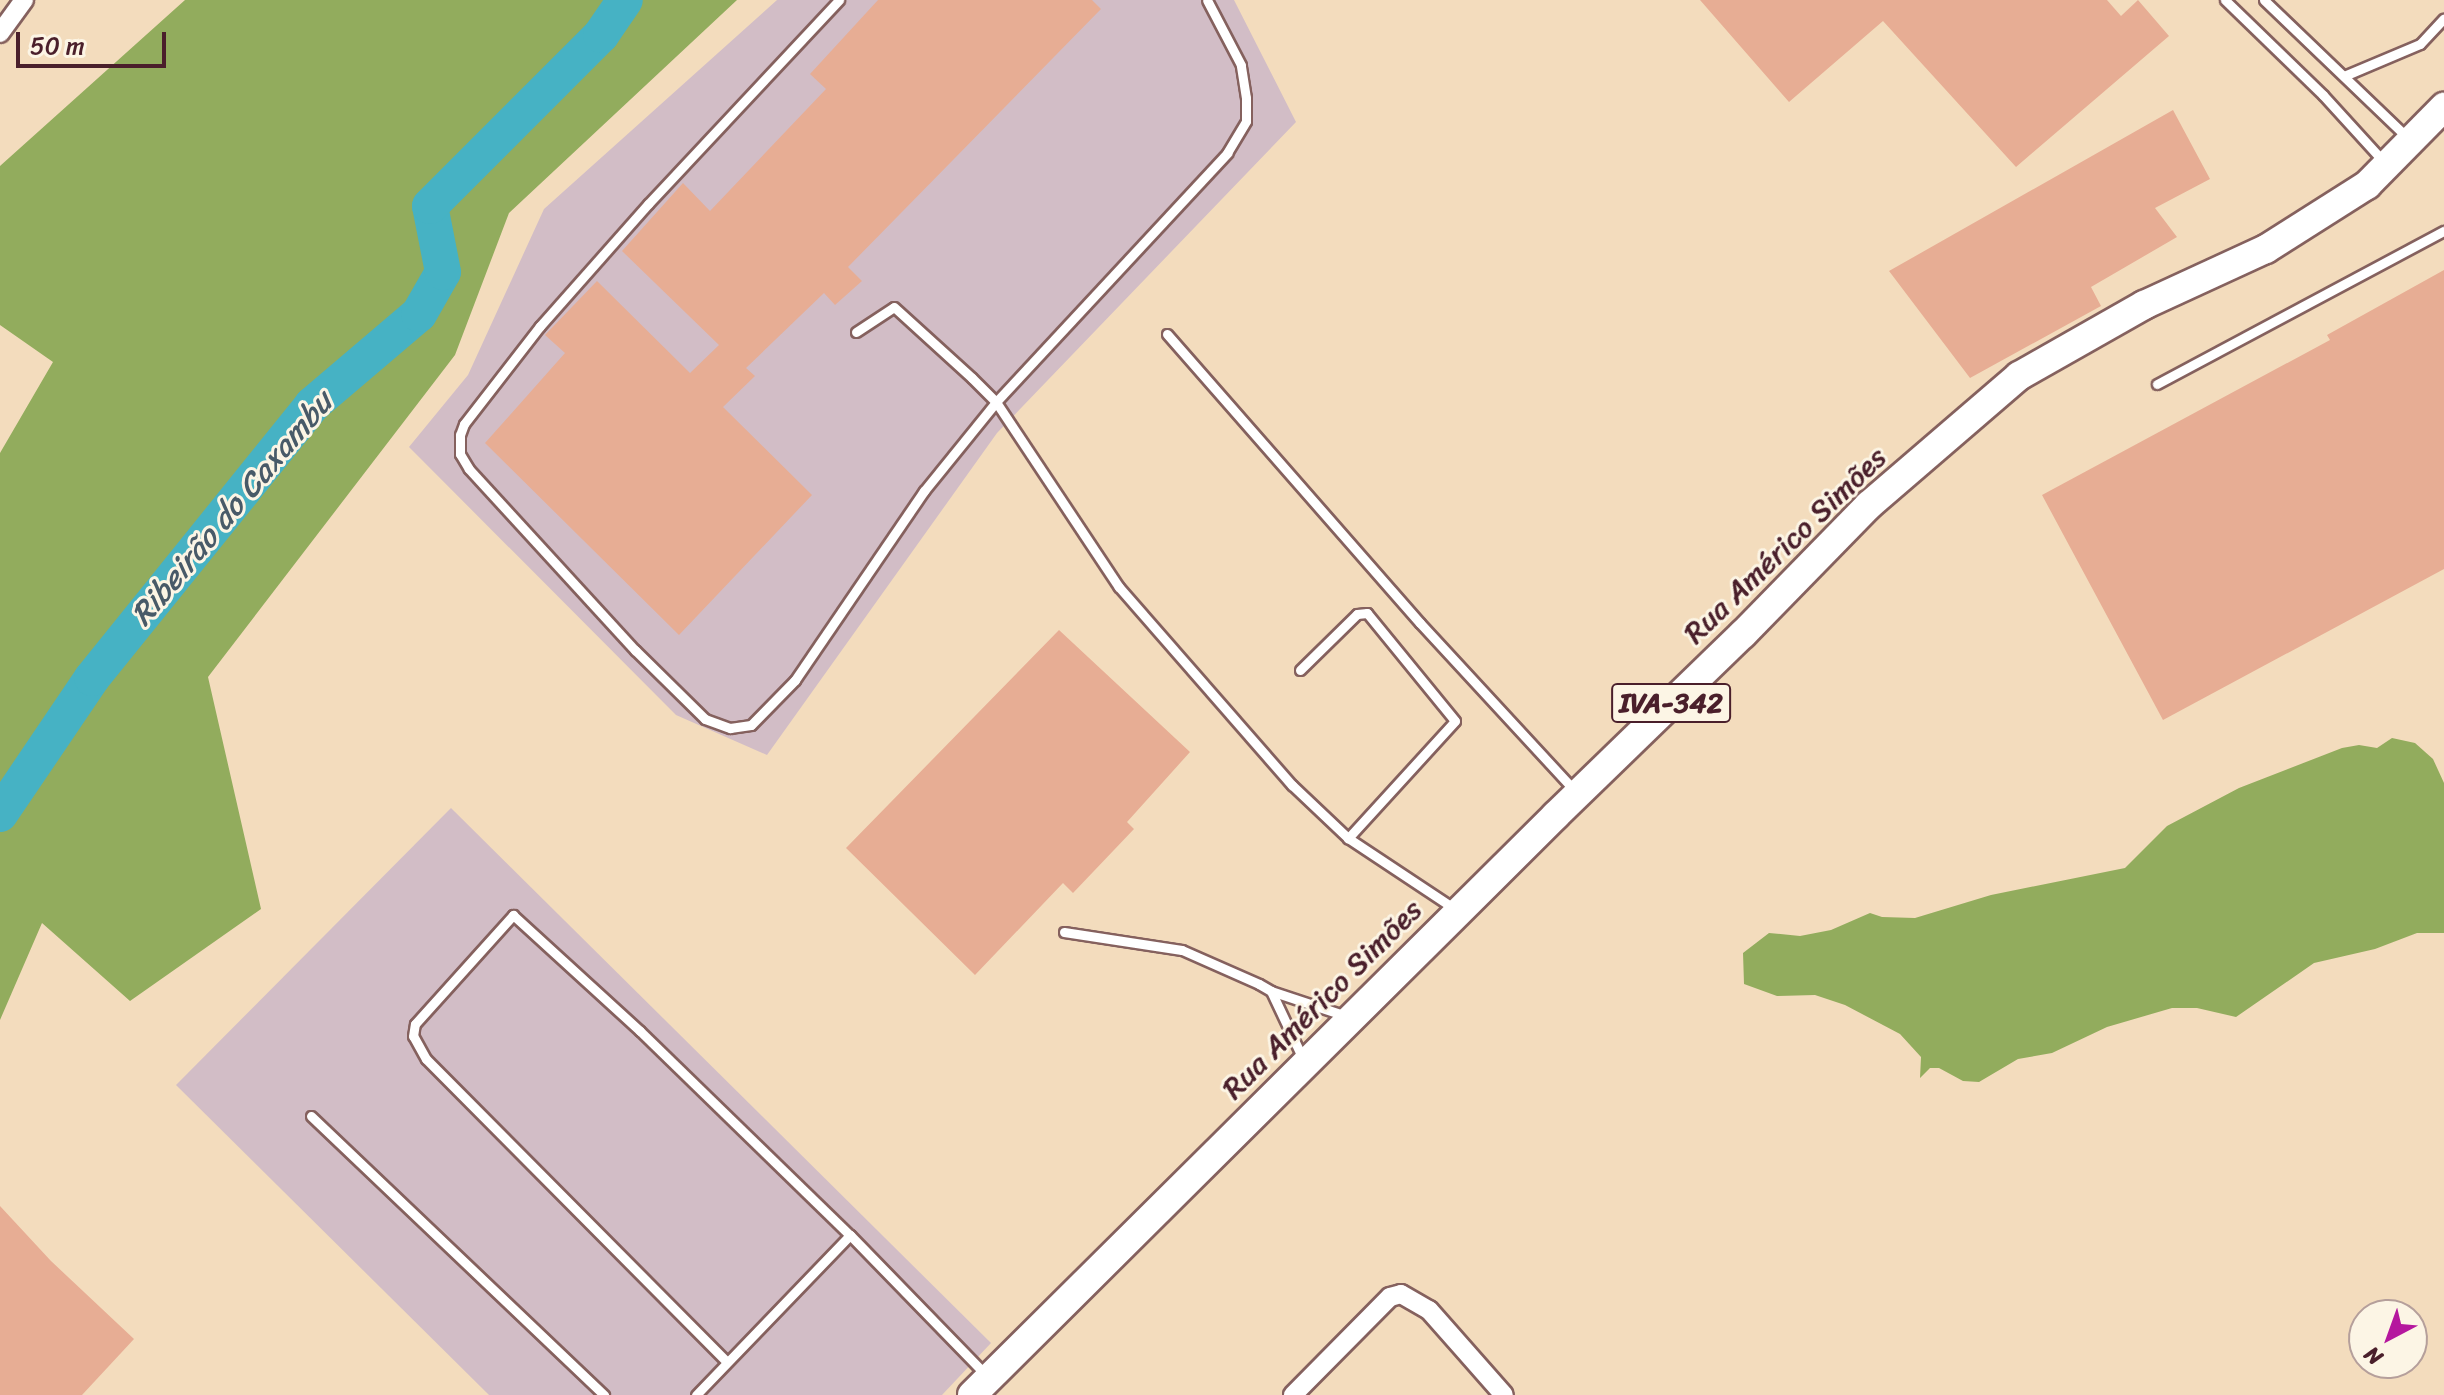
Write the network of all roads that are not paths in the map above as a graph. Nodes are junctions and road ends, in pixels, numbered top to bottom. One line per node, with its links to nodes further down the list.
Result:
1 (24, 0): 7 (street)
2 (839, 0): 16 (lane)
3 (1207, 0): 16 (lane)
4 (2225, 0): 11 (lane)
5 (2264, 0): 8 (lane)
6 (2444, 18): 8 (lane)
7 (0, 33)
8 (2344, 76): 10 (lane)
9 (2444, 107): 10 (main road, Rua Américo Simões / IVA-342)
10 (2411, 140): 11 (main road, Rua Américo Simões / IVA-342)
11 (2386, 165): 18 (main road, Rua Américo Simões / IVA-342)
12 (2444, 231): 15 (lane)
13 (856, 332): 16 (lane)
14 (1167, 334): 18 (lane)
15 (2157, 384)
16 (996, 402): 19 (lane)
17 (1300, 670): 19 (lane)
18 (1578, 793): 20 (main road, Rua Américo Simões / IVA-342)
19 (1348, 838): 20 (lane)
20 (1458, 911): 23 (main road, Rua Américo Simões / IVA-342)
21 (1064, 932): 22 (lane)
22 (1271, 991): 23 (lane); 24 (lane)
23 (1352, 1018): 24 (main road, Rua Américo Simões / IVA-342)
24 (1306, 1064): 28 (main road, Rua Américo Simões / IVA-342)
25 (311, 1116): 29 (lane)
26 (850, 1235): 27 (lane); 27 (lane); 28 (lane)
27 (727, 1362): 30 (lane)
28 (980, 1386)
29 (604, 1395)
30 (696, 1395)
31 (1293, 1395): 32 (street)
32 (1504, 1395)

